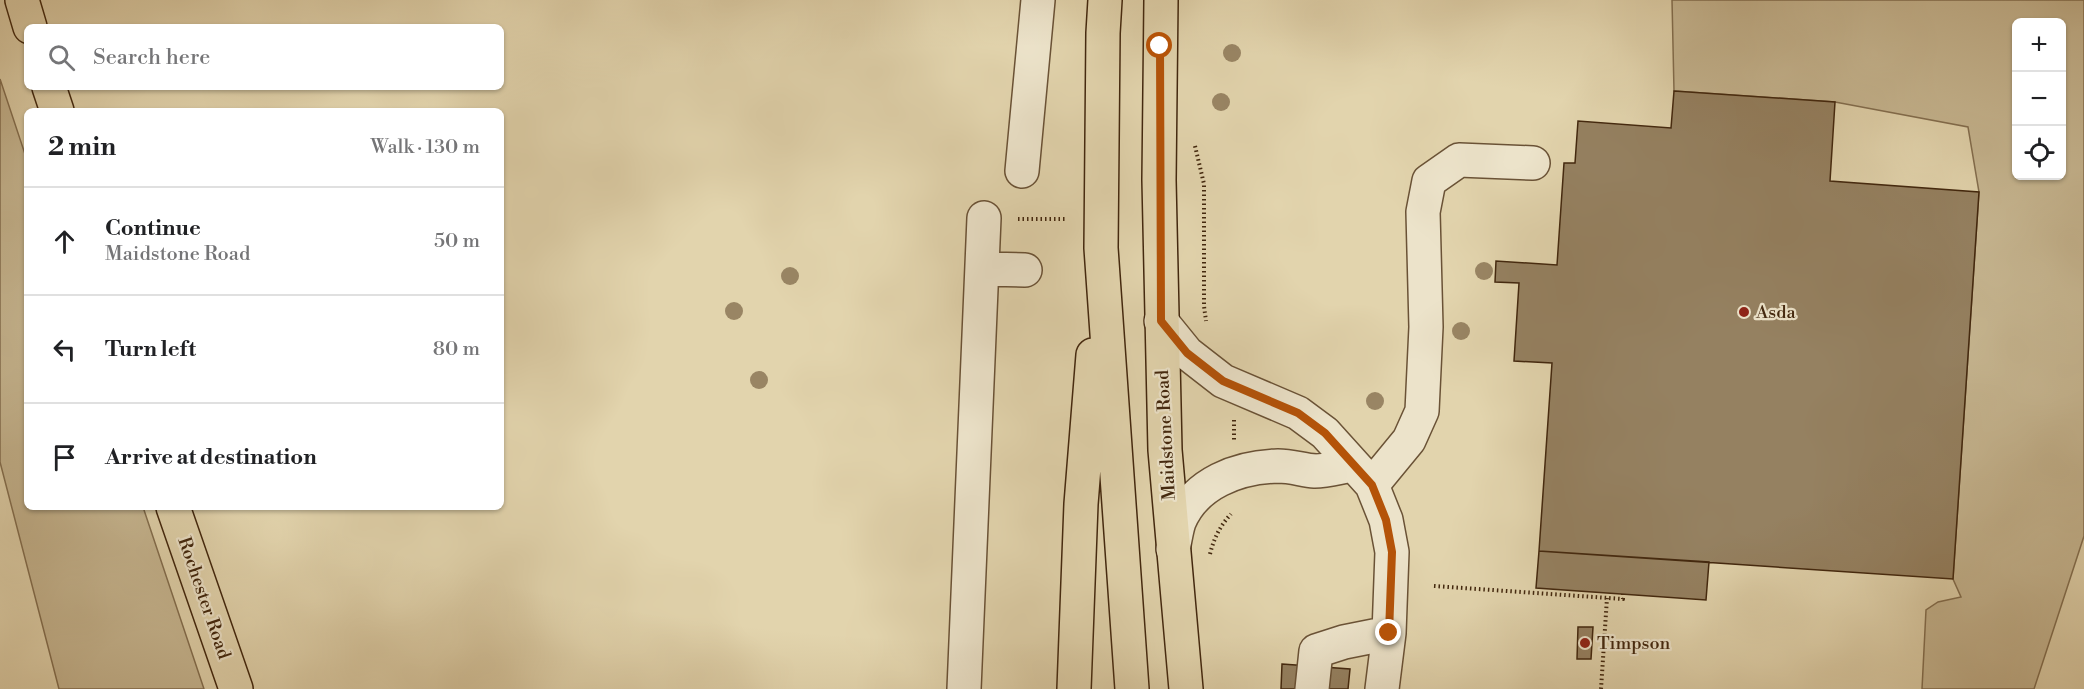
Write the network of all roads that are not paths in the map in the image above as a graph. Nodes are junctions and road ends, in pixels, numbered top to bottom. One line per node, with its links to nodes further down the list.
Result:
1 (22, 0): 5 (main road)
2 (1038, 0): 9 (street)
3 (1105, 0): 11 (main road)
4 (1161, 0): 14 (main road, Maidstone Road)
5 (29, 24)
6 (50, 90): 7 (main road)
7 (56, 108)
8 (1533, 163): 15 (street)
9 (1022, 171)
10 (984, 218): 12 (street)
11 (1101, 234): 21 (main road); 22 (main road)
12 (982, 269): 13 (street); 20 (street)
13 (1025, 270)
14 (1161, 321): 15 (street); 17 (main road, Maidstone Road)
15 (1362, 475): 17 (street); 18 (street)
16 (174, 510): 19 (main road, Rochester Road)
17 (1173, 551): 23 (main road, Maidstone Road)
18 (1389, 633): 24 (street); 25 (street)
19 (236, 689)
20 (964, 689)
21 (1074, 689)
22 (1132, 689)
23 (1186, 689)
24 (1312, 689)
25 (1382, 689)

